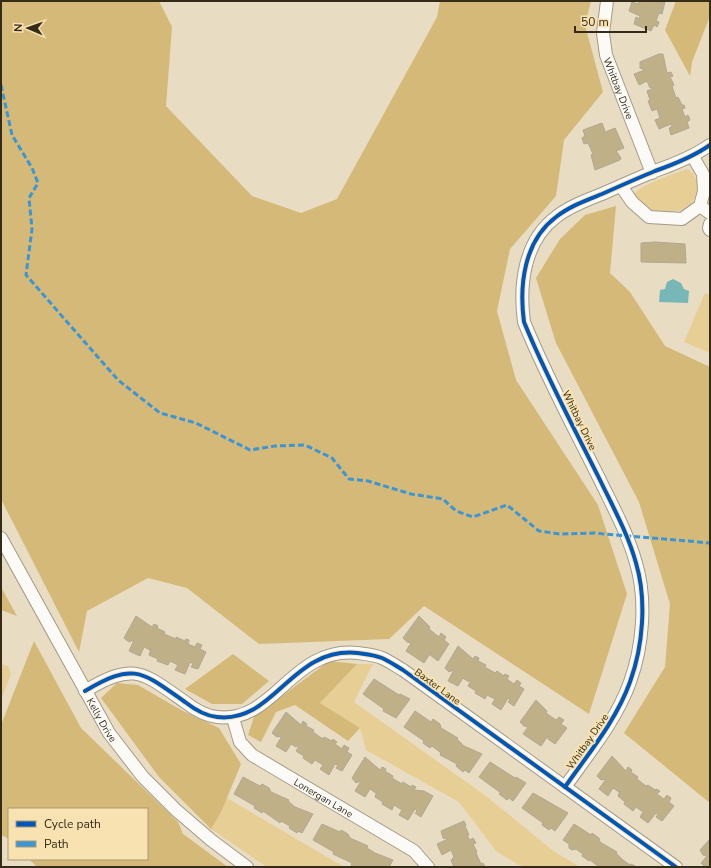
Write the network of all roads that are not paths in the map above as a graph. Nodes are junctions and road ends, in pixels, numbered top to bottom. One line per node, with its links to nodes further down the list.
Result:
1 (607, 1): 4 (street, Whitbay Drive)
2 (710, 145): 3 (street, Whitbay Drive)
3 (693, 157): 4 (street, Whitbay Drive); 6 (street)
4 (652, 173): 5 (street, Whitbay Drive)
5 (621, 186): 6 (street); 13 (street, Whitbay Drive)
6 (700, 206): 7 (street)
7 (710, 214)
8 (710, 224): 9 (street)
9 (710, 230)
10 (1, 538): 11 (street, Kelly Drive)
11 (85, 691): 12 (street, Baxter Lane); 14 (street, Kelly Drive)
12 (233, 718): 13 (street, Baxter Lane); 15 (street, Lonergan Lane)
13 (565, 787): 16 (street, Baxter Lane)
14 (247, 867)
15 (428, 867)
16 (676, 867)

